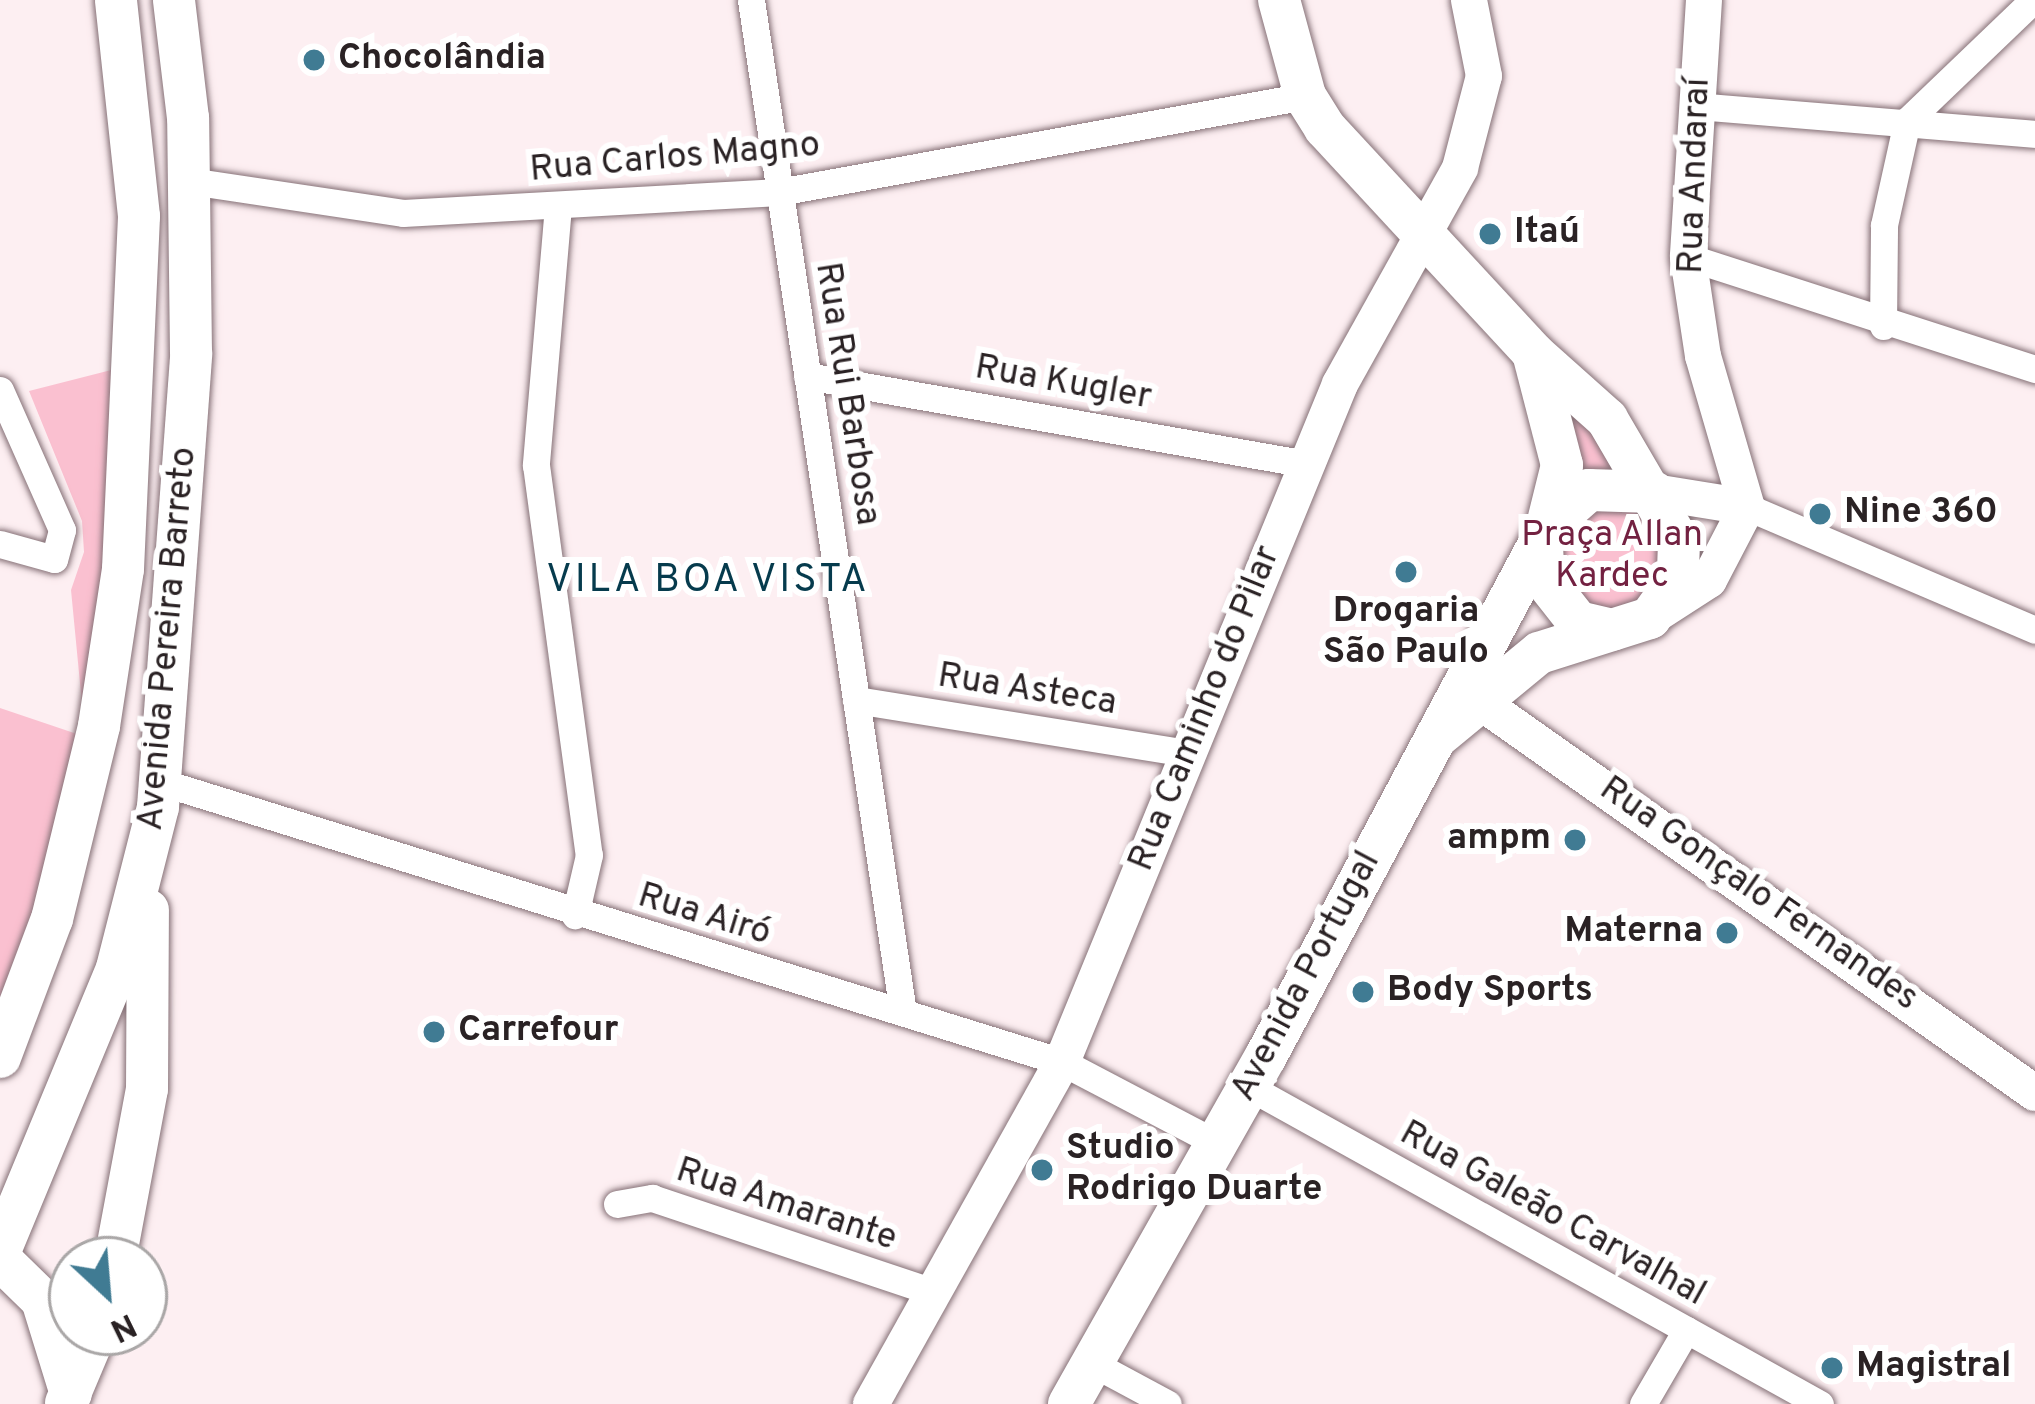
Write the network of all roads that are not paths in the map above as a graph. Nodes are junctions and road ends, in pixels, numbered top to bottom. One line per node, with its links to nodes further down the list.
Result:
1 (116, 0): 39 (main road, Avenida Pereira Barreto)
2 (174, 0): 12 (main road, Avenida Pereira Barreto)
3 (751, 0): 13 (street, Rua Rui Barbosa)
4 (1280, 0): 8 (main road)
5 (1469, 0): 15 (main road, Rua Caminho do Pilar)
6 (1704, 0): 9 (main road, Rua Andaraí)
7 (2033, 0): 10 (street)
8 (1305, 96): 13 (street, Rua Carlos Magno); 15 (main road)
9 (1696, 106): 10 (street); 16 (main road, Rua Andaraí)
10 (1907, 121): 11 (street); 17 (street)
11 (2035, 134)
12 (190, 182): 14 (street, Rua Carlos Magno); 35 (main road, Avenida Pereira Barreto)
13 (779, 192): 14 (street, Rua Carlos Magno); 20 (street, Rua Rui Barbosa)
14 (558, 206): 37 (street)
15 (1426, 233): 18 (main road); 23 (main road, Rua Caminho do Pilar)
16 (1688, 256): 17 (street); 22 (main road, Rua Andaraí)
17 (1883, 326): 19 (street)
18 (1533, 353): 24 (main road); 26 (main road)
19 (2035, 369)
20 (807, 376): 23 (street, Rua Kugler); 31 (street, Rua Rui Barbosa)
21 (0, 390): 27 (street)
22 (1721, 421): 24 (main road, Rua Andaraí); 25 (main road, Rua Andaraí)
23 (1307, 464): 34 (main road, Rua Caminho do Pilar)
24 (1673, 494): 25 (main road, Avenida Portugal); 26 (main road, Avenida Portugal); 28 (main road)
25 (1747, 507): 28 (main road, Avenida Portugal); 29 (street)
26 (1546, 530): 28 (main road); 30 (main road, Avenida Portugal)
27 (0, 544)
28 (1631, 624): 32 (main road, Avenida Portugal)
29 (2035, 630)
30 (1483, 650): 32 (main road); 33 (main road, Avenida Portugal)
31 (856, 700): 34 (street, Rua Asteca); 38 (street, Rua Rui Barbosa)
32 (1479, 701): 33 (main road, Avenida Portugal); 42 (main road, Rua Gonçalo Fernandes)
33 (1436, 737): 41 (main road, Avenida Portugal)
34 (1187, 753): 40 (main road, Rua Caminho do Pilar)
35 (161, 782): 36 (main road, Avenida Pereira Barreto); 37 (street, Rua Airó)
36 (147, 870): 45 (main road); 46 (main road, Avenida Pereira Barreto)
37 (575, 914): 38 (street, Rua Airó)
38 (903, 1012): 40 (street, Rua Airó)
39 (0, 1057)
40 (1062, 1062): 43 (street, Rua Airó); 47 (main road, Rua Caminho do Pilar)
41 (1249, 1087): 43 (main road, Avenida Portugal); 48 (street, Rua Galeão Carvalhal)
42 (2035, 1093)
43 (1216, 1143): 50 (main road, Avenida Portugal)
44 (617, 1204): 47 (street, Rua Amarante)
45 (119, 1236)
46 (0, 1255): 51 (main road)
47 (933, 1292): 52 (main road, Rua Caminho do Pilar)
48 (1685, 1330): 55 (street); 56 (street, Rua Galeão Carvalhal)
49 (86, 1356): 51 (main road)
50 (1092, 1363): 53 (main road, Avenida Portugal); 54 (street)
51 (68, 1399)
52 (871, 1404)
53 (1069, 1404)
54 (1168, 1404)
55 (1642, 1404)
56 (1820, 1404)

